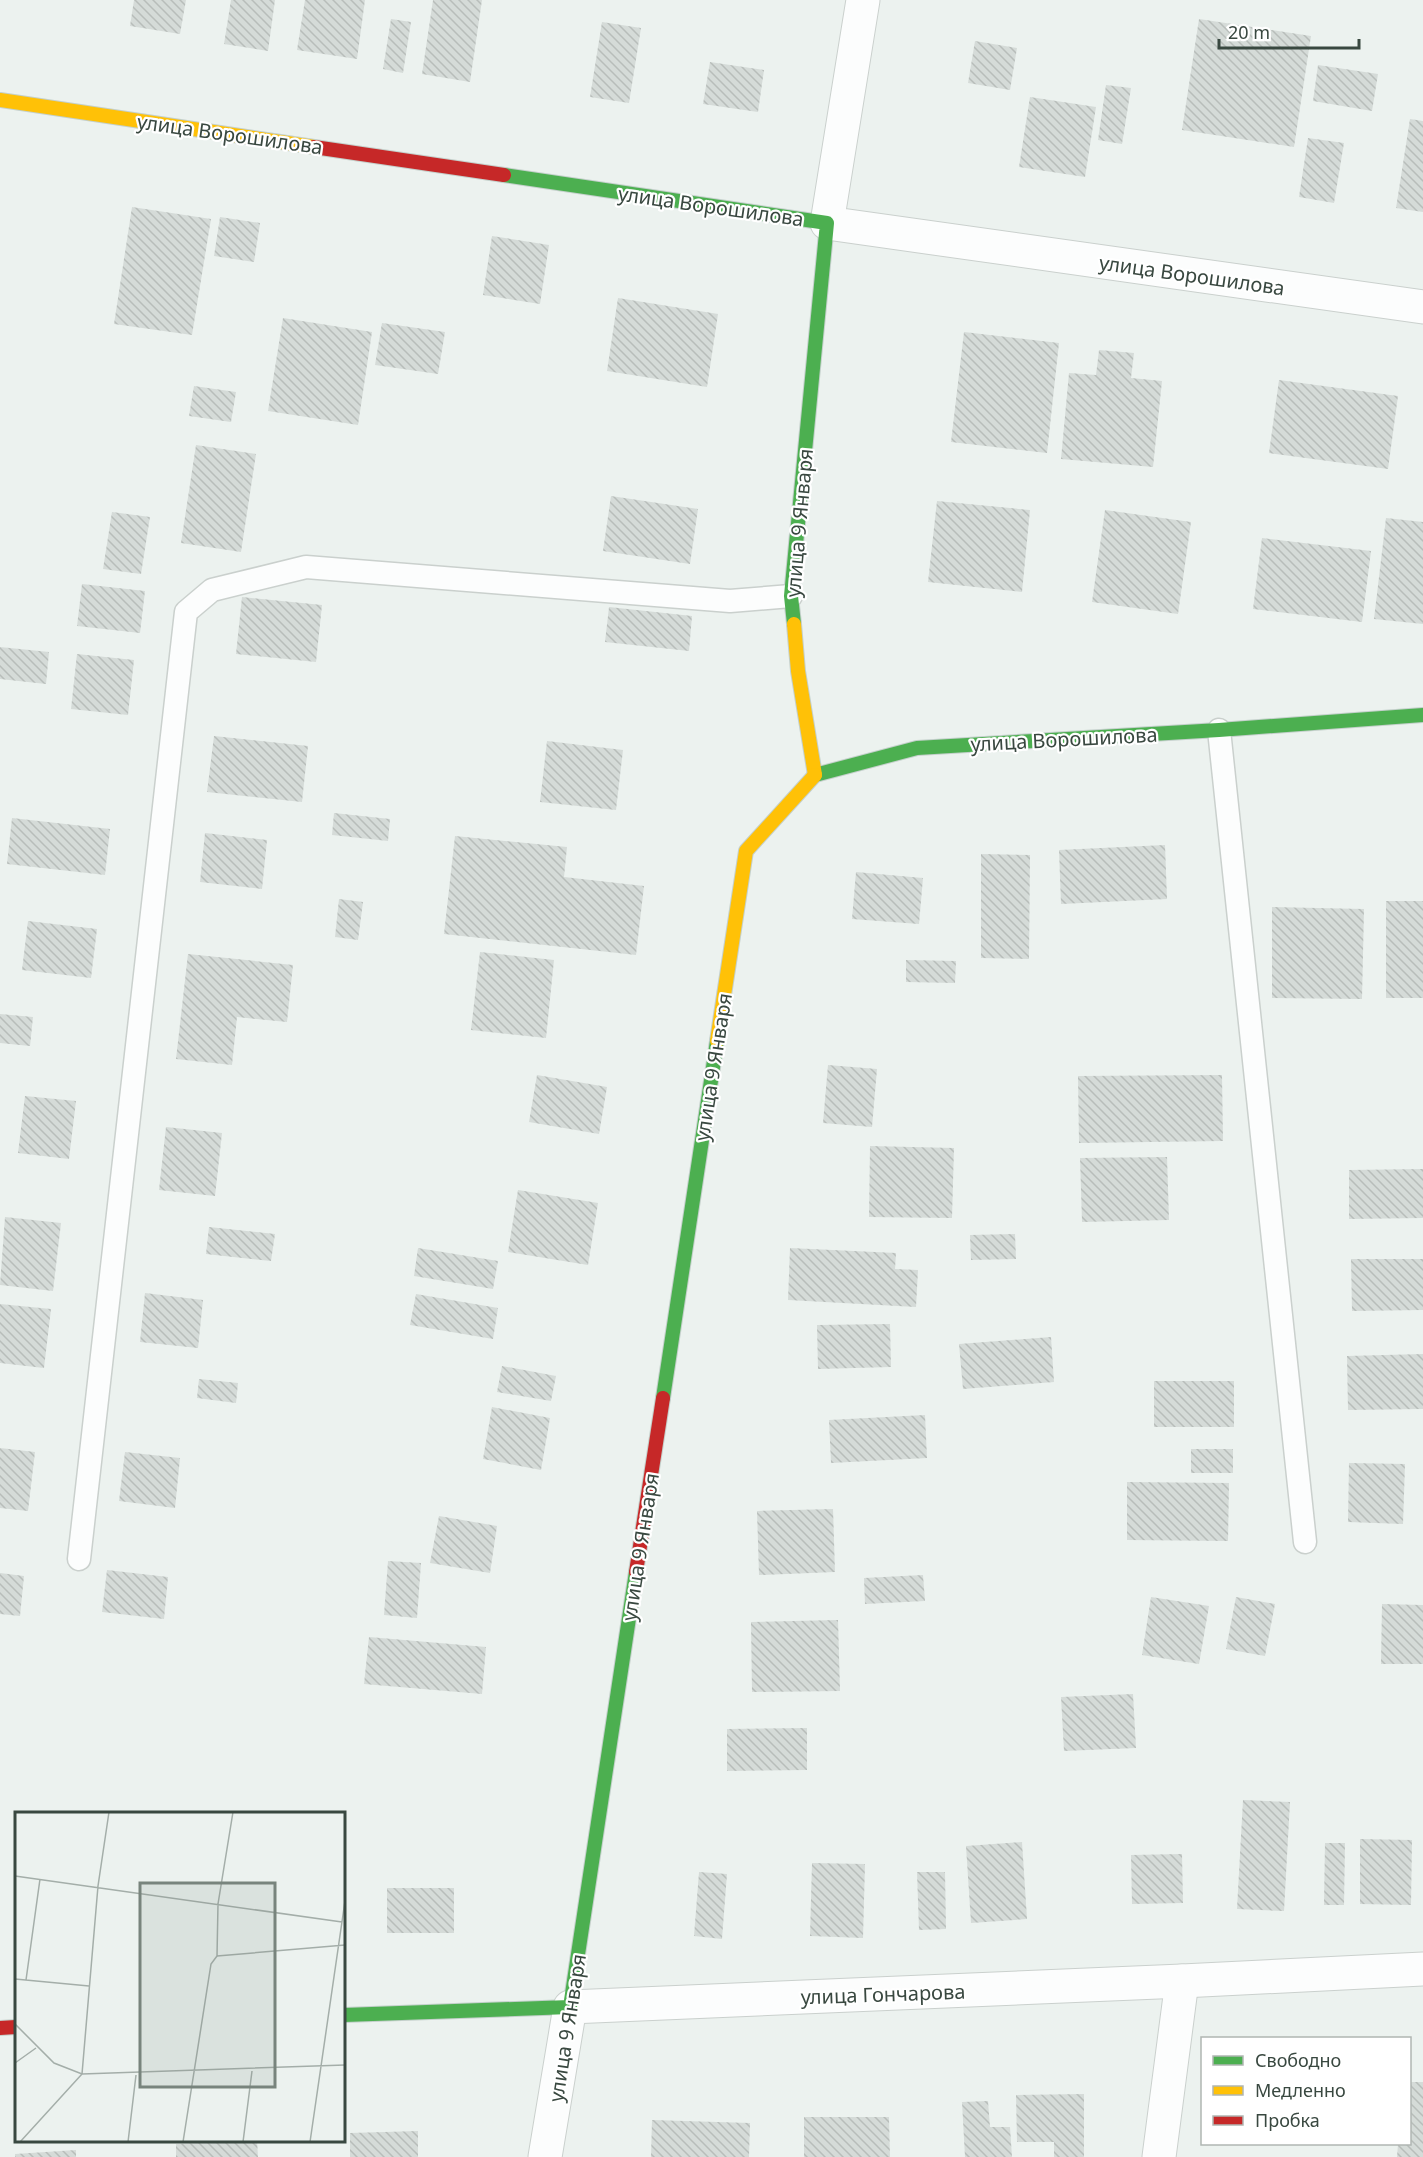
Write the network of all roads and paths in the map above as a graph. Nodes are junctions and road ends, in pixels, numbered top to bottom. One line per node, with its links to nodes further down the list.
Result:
1 (864, 0): 3 (street, улица 9 Января)
2 (0, 100): 3 (street, улица Ворошилова)
3 (827, 223): 4 (street, улица Ворошилова); 5 (street, улица 9 Января)
4 (1423, 307)
5 (791, 596): 8 (street, улица 9 Января); 10 (lane)
6 (1423, 715): 7 (street, улица Ворошилова)
7 (1219, 730): 8 (street, улица Ворошилова); 9 (lane)
8 (815, 774): 13 (street, улица 9 Января)
9 (1305, 1542)
10 (80, 1559)
11 (1423, 1969): 12 (street, улица Гончарова)
12 (1182, 1982): 13 (street, улица Гончарова); 18 (street)
13 (570, 2007): 14 (street, улица Гончарова); 17 (street, улица 9 Января)
14 (345, 2015)
15 (15, 2027): 16 (street)
16 (0, 2028)
17 (545, 2157)
18 (1159, 2157)

